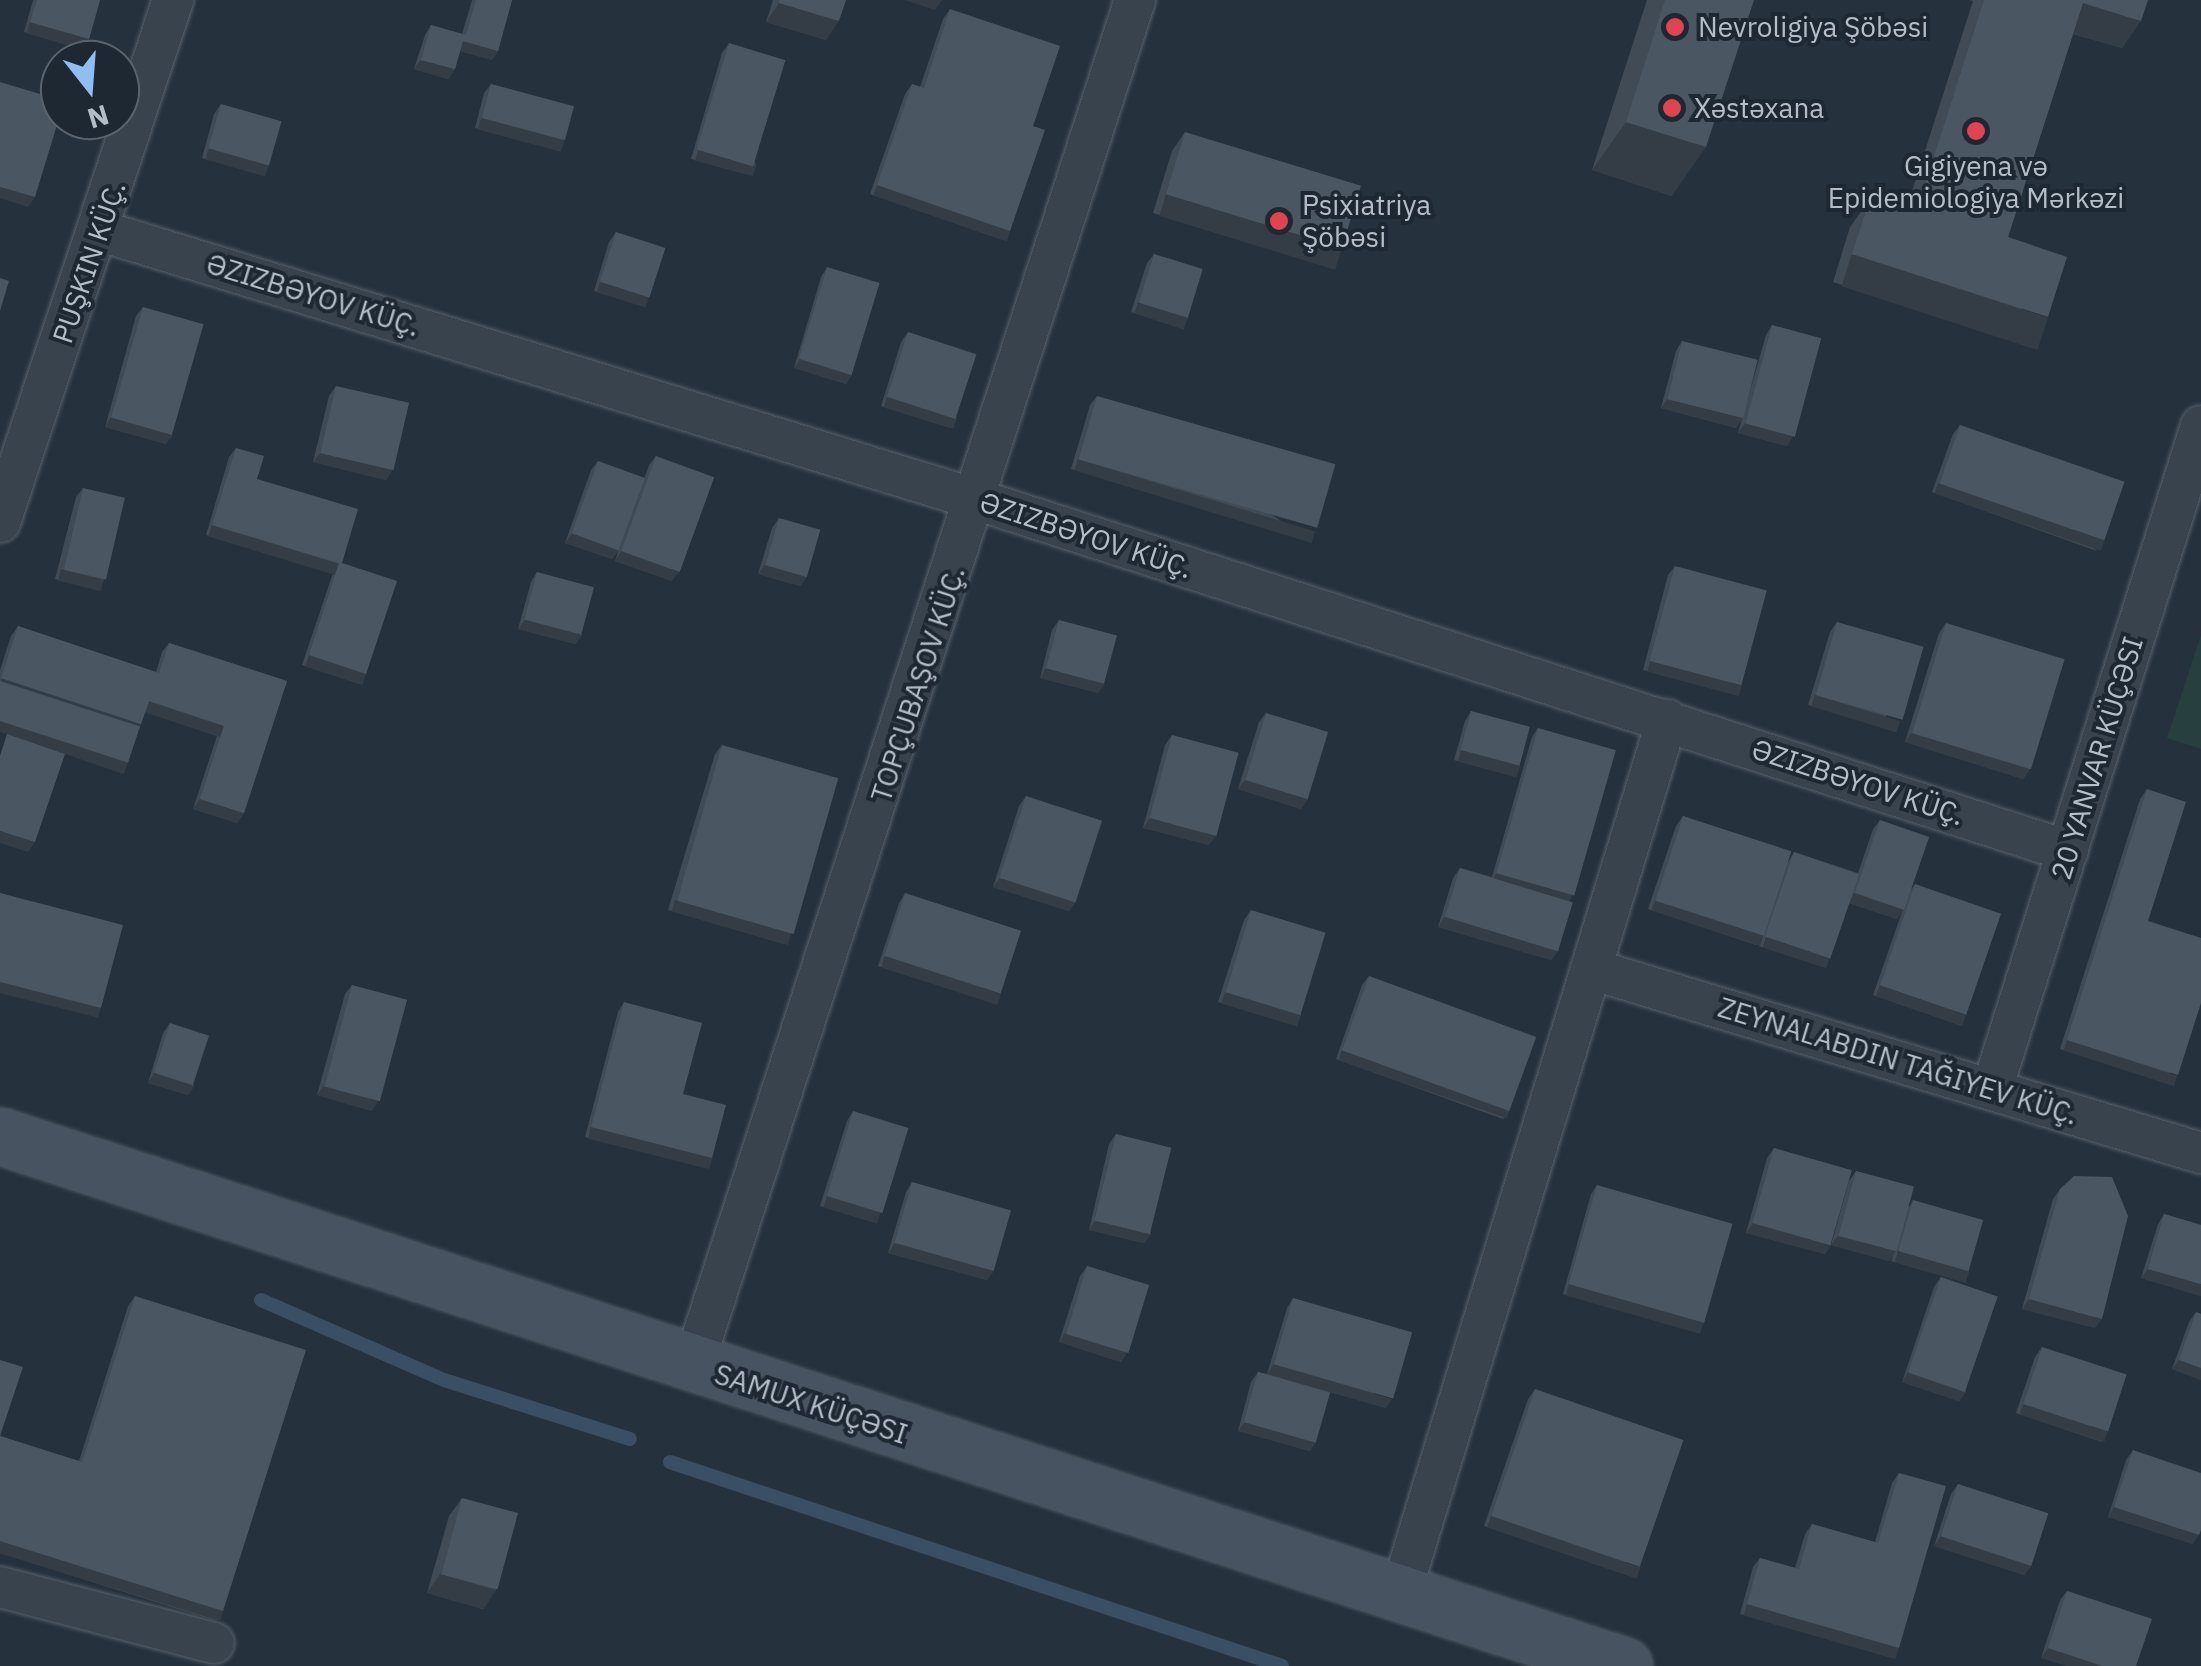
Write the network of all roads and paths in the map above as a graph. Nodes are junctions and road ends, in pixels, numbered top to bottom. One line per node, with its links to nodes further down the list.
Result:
1 (174, 0): 3 (street, PUŞKIN KÜÇ.)
2 (1135, 0): 5 (street, TOPÇUBAŞOV KÜÇ.)
3 (101, 230): 5 (street, ƏZIZBƏYOV KÜÇ.); 6 (street, PUŞKIN KÜÇ.)
4 (2201, 426): 8 (street, 20 YANVAR KÜÇƏSI)
5 (978, 500): 7 (street, ƏZIZBƏYOV KÜÇ.); 13 (street, TOPÇUBAŞOV KÜÇ.)
6 (0, 522)
7 (1667, 720): 8 (street, ƏZIZBƏYOV KÜÇ.); 9 (street)
8 (2068, 851): 10 (street, 20 YANVAR KÜÇƏSI)
9 (1594, 970): 10 (street); 15 (street)
10 (1992, 1089): 12 (street)
11 (0, 1136): 13 (main road, SAMUX KÜÇƏSI)
12 (2201, 1153)
13 (694, 1366): 15 (main road, SAMUX KÜÇƏSI)
14 (0, 1587): 16 (street)
15 (1401, 1592): 17 (main road, SAMUX KÜÇƏSI)
16 (214, 1643)
17 (1605, 1663)

